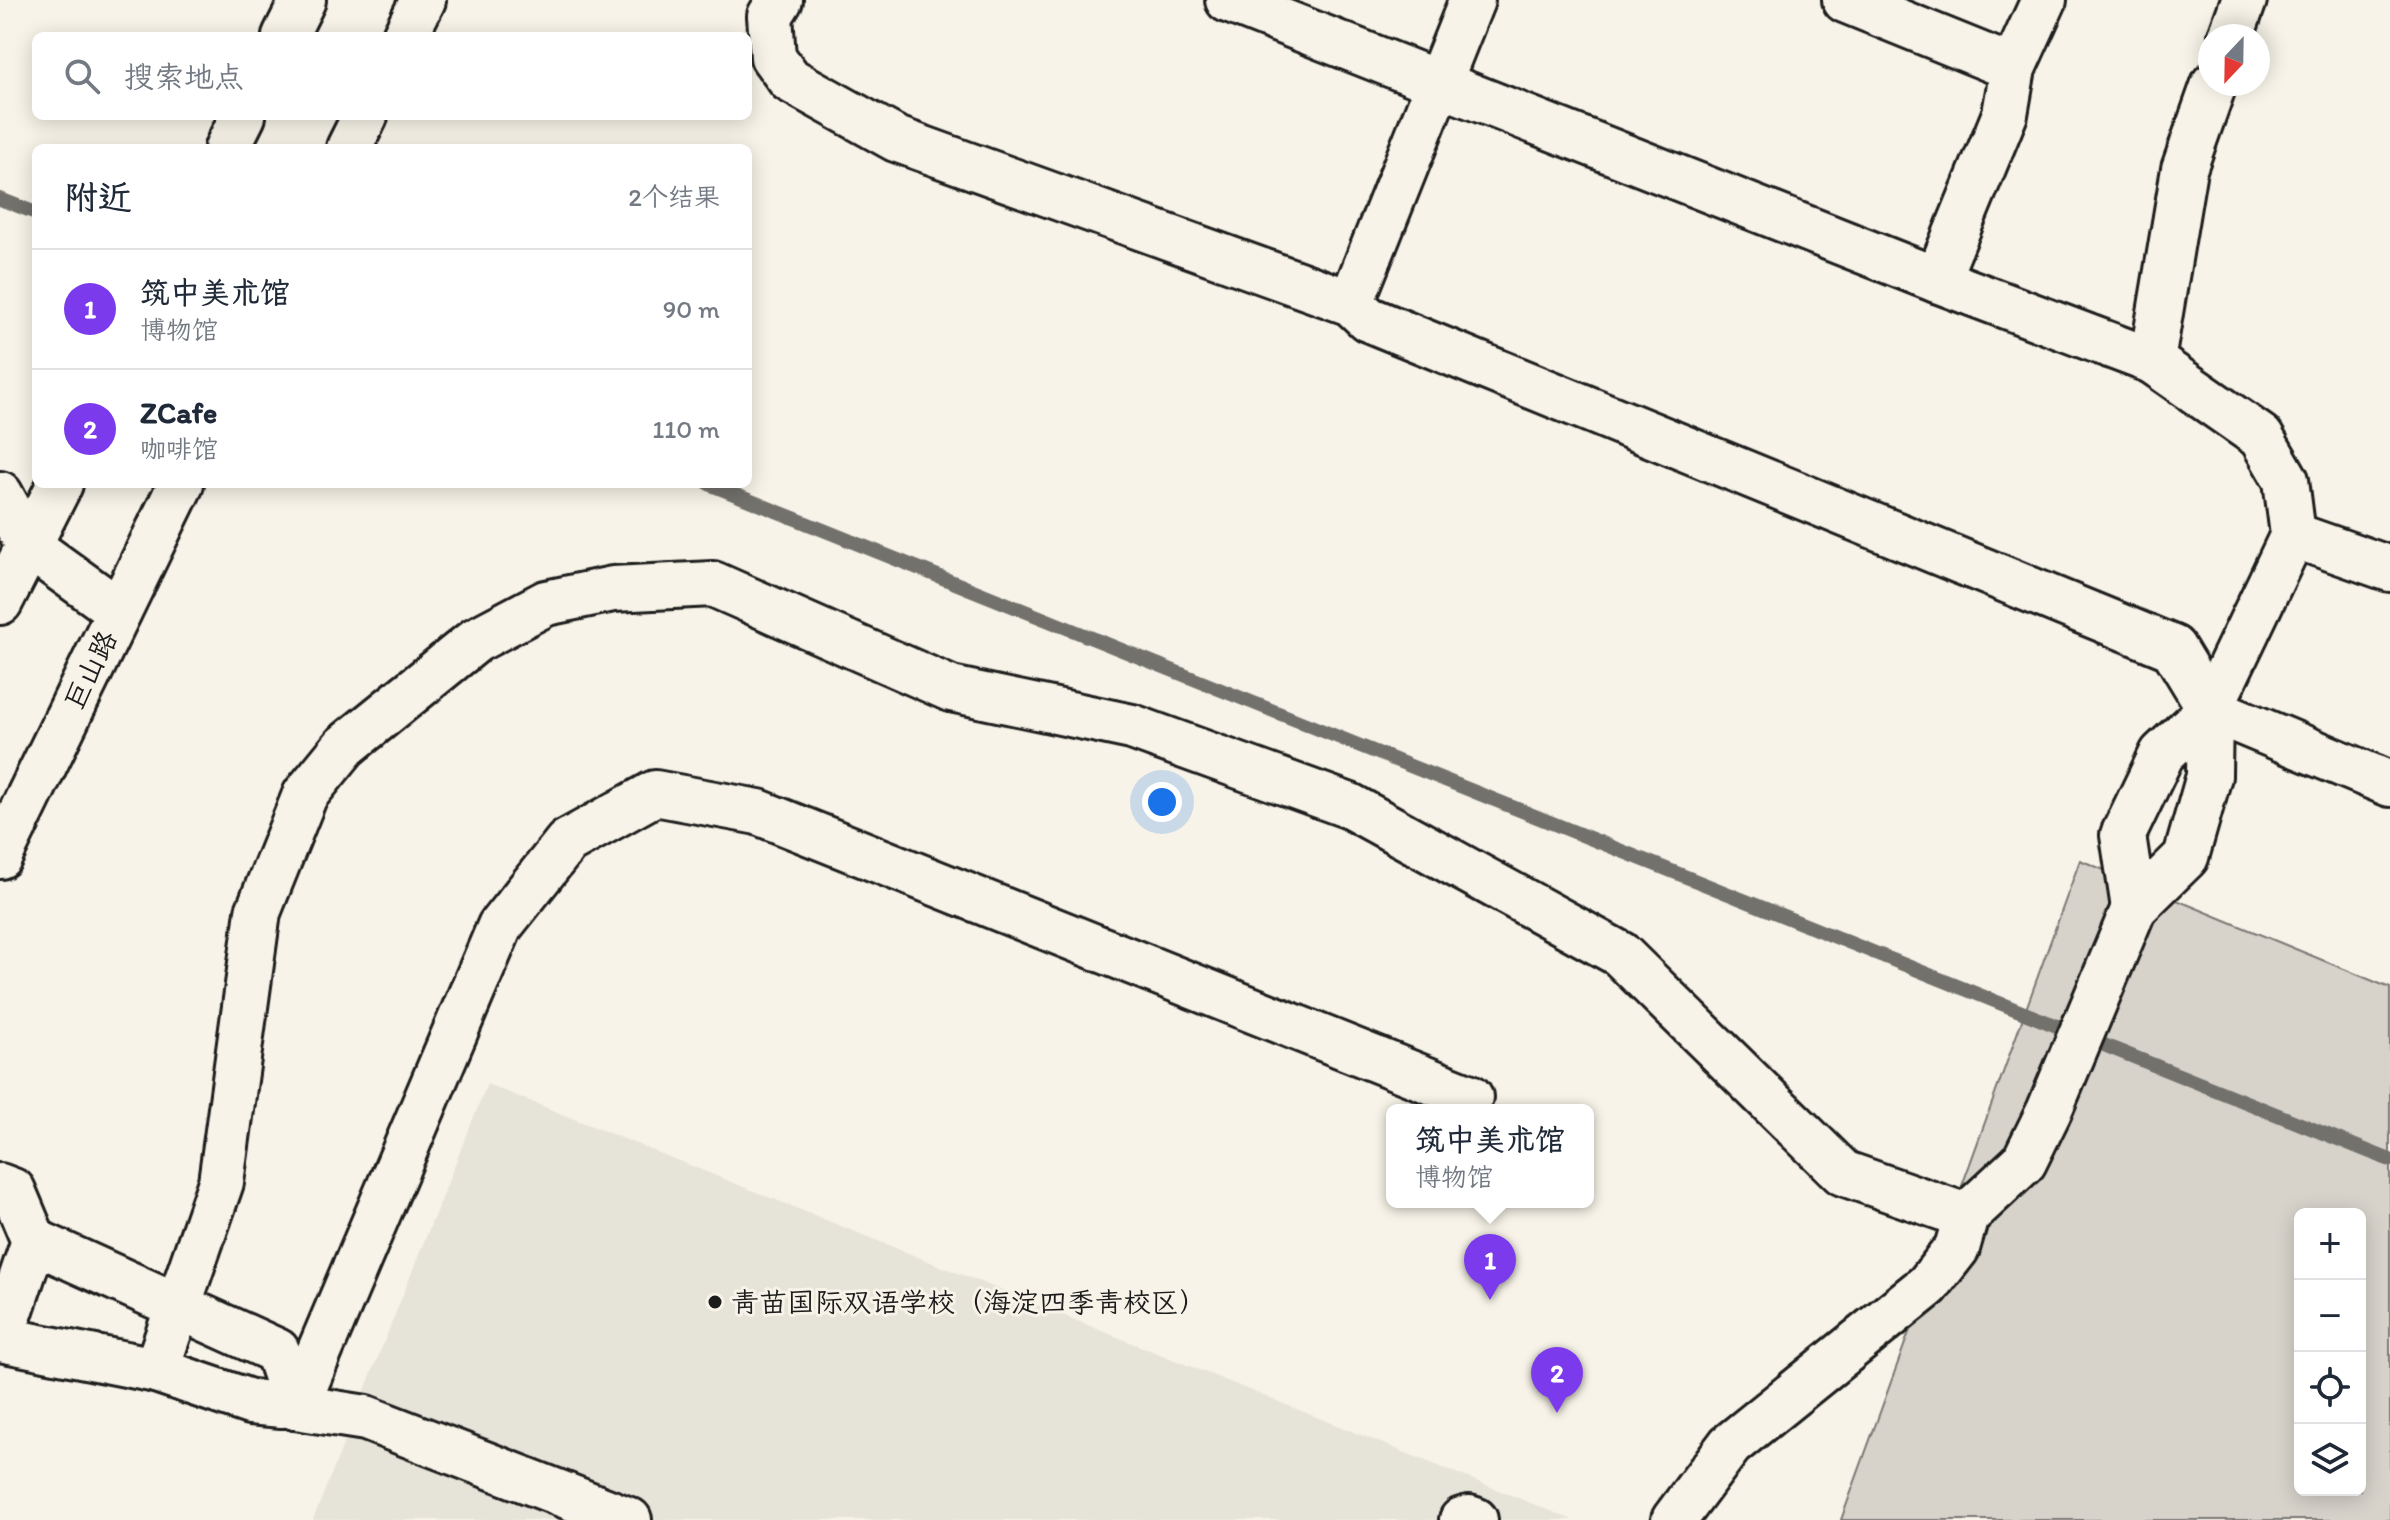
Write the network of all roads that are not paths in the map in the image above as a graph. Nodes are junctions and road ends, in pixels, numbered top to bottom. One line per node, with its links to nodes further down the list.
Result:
1 (303, 0): 10 (street)
2 (423, 0): 11 (street)
3 (780, 0): 20 (street)
4 (1228, 0): 13 (street)
5 (1472, 0): 13 (street)
6 (1845, 0): 12 (street)
7 (2044, 0): 12 (street)
8 (2244, 0): 9 (street)
9 (2235, 24)
10 (287, 32)
11 (407, 32)
12 (2013, 68): 19 (street)
13 (1436, 84): 19 (street); 20 (street)
14 (2210, 96): 21 (street)
15 (241, 120): 17 (street)
16 (363, 120): 18 (street)
17 (229, 144)
18 (351, 144)
19 (1937, 280): 21 (street)
20 (1351, 303): 30 (street)
21 (2152, 361): 25 (street)
22 (58, 488): 26 (street)
23 (179, 488): 29 (street, 巨山路)
24 (0, 494): 26 (street)
25 (2293, 535): 27 (street); 30 (street)
26 (29, 546): 28 (street); 29 (street)
27 (2390, 569)
28 (0, 602)
29 (119, 611): 32 (street, 巨山路)
30 (2210, 709): 31 (street); 33 (street); 33 (street)
31 (2390, 784)
32 (0, 856)
33 (2134, 908): 36 (street)
34 (1470, 1097): 41 (street)
35 (0, 1186): 37 (street)
36 (1966, 1216): 38 (street); 45 (street)
37 (34, 1241): 38 (street); 39 (street)
38 (178, 1306): 40 (street); 41 (street)
39 (1, 1339): 40 (street)
40 (156, 1370): 41 (street)
41 (296, 1407): 42 (street)
42 (629, 1520)
43 (1462, 1520): 44 (street)
44 (1475, 1520)
45 (1674, 1520)

